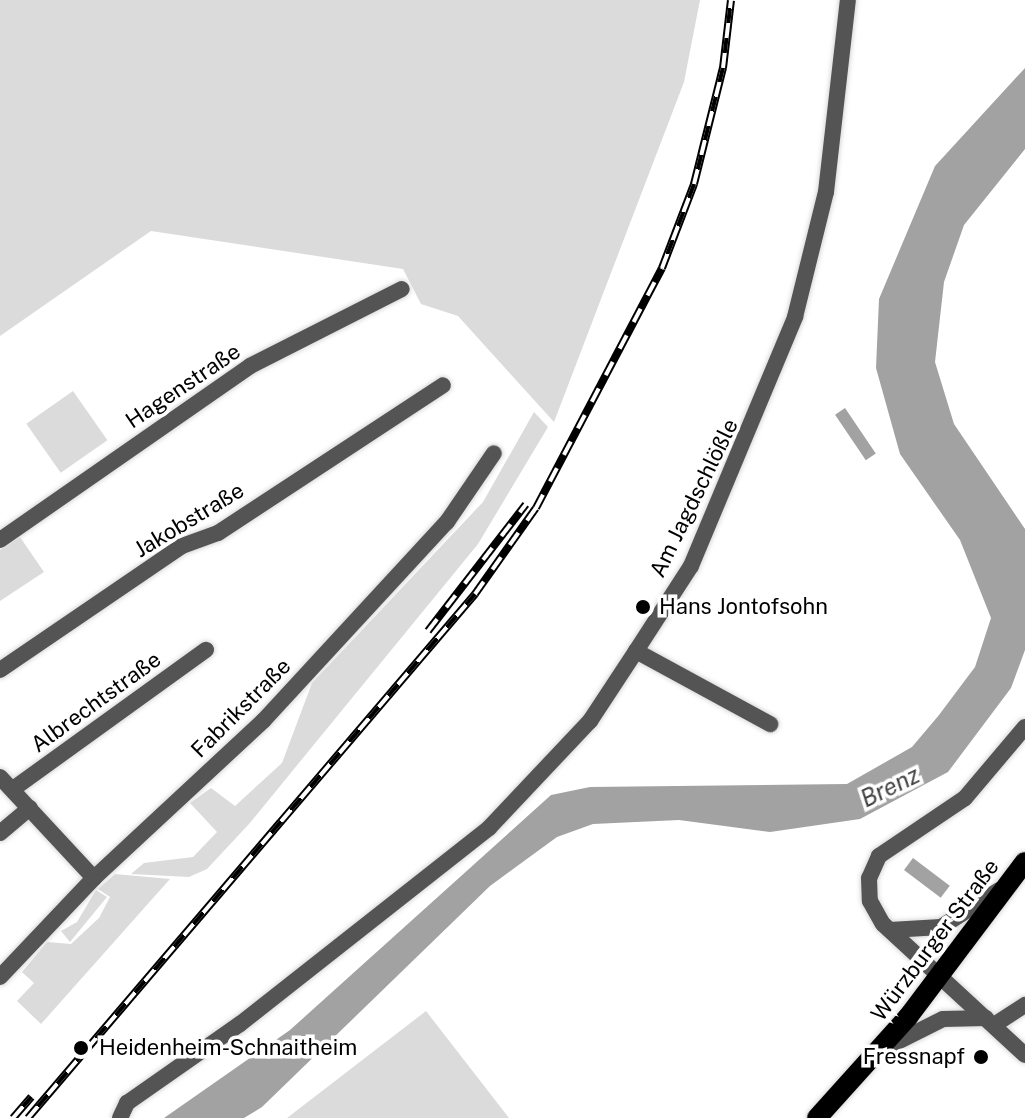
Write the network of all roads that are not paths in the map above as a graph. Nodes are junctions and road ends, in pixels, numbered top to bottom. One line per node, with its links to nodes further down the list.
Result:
1 (848, 0): 7 (street, Am Jagdschlößle)
2 (402, 289): 5 (street, Hagenstraße)
3 (443, 385): 8 (street, Jakobstraße)
4 (494, 453): 16 (street, Fabrikstraße)
5 (0, 540)
6 (206, 650): 12 (street, Albrechtstraße)
7 (636, 651): 9 (street); 25 (street, Am Jagdschlößle)
8 (0, 670)
9 (770, 724)
10 (1025, 727): 18 (street)
11 (0, 777): 12 (street)
12 (13, 789): 13 (street)
13 (30, 808): 14 (street); 16 (street)
14 (0, 833)
15 (1025, 862): 17 (main road, Würzburger Straße)
16 (94, 878): 20 (street, Fabrikstraße)
17 (1007, 884): 18 (street); 19 (main road, Würzburger Straße)
18 (890, 930): 19 (street)
19 (939, 976): 22 (street); 23 (main road, Würzburger Straße)
20 (0, 977)
21 (1025, 1005): 22 (street)
22 (990, 1021): 23 (street); 24 (street)
23 (880, 1051): 26 (main road, Würzburger Straße)
24 (1025, 1055)
25 (120, 1118)
26 (817, 1118)

